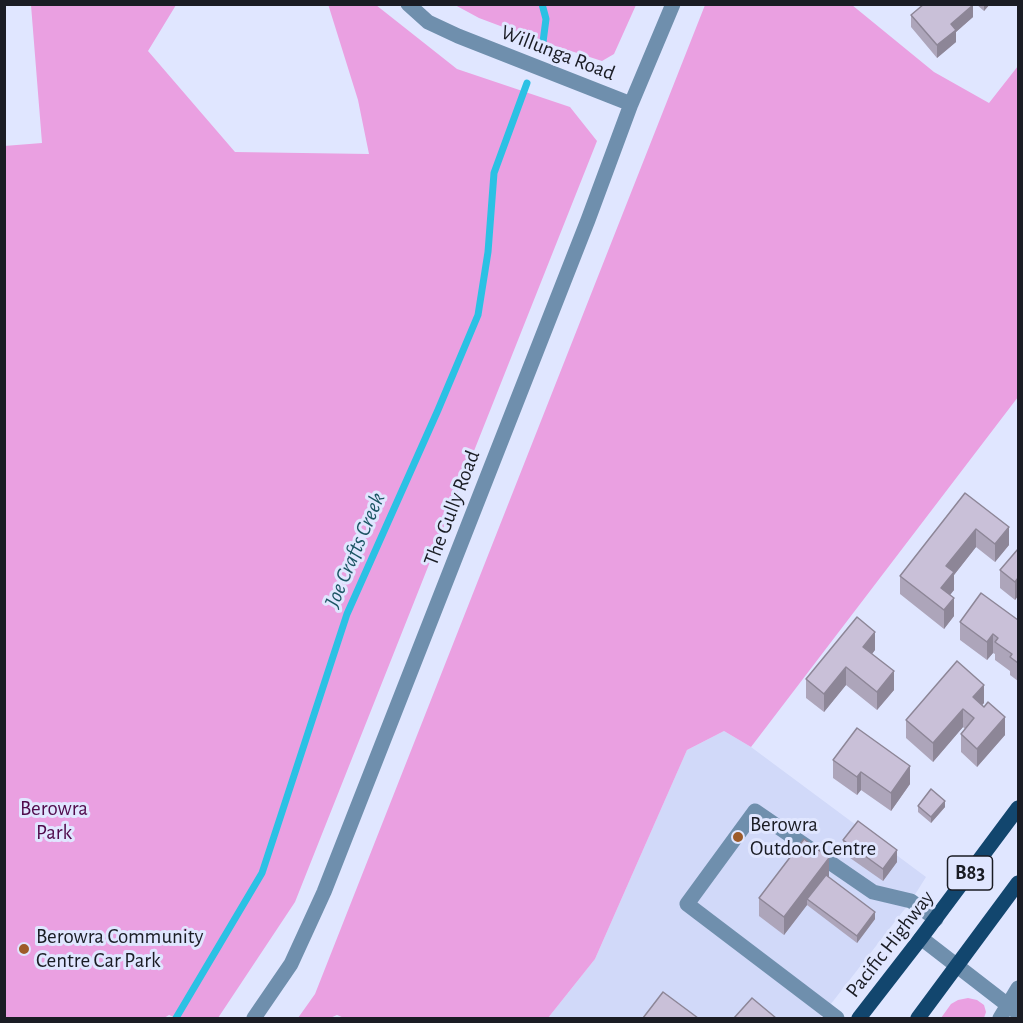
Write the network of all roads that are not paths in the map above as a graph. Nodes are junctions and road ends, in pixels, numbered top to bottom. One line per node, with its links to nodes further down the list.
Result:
1 (408, 4): 3 (street, Willunga Road)
2 (673, 4): 3 (street, The Gully Road)
3 (631, 104): 11 (street, The Gully Road)
4 (1018, 808): 6 (main road, Pacific Highway / B83)
5 (1018, 884): 8 (main road, B83)
6 (936, 919): 7 (main road, Pacific Highway / B83); 12 (street)
7 (921, 939): 8 (street); 13 (main road, Pacific Highway / B83)
8 (958, 966): 10 (street); 14 (main road, B83)
9 (1018, 988): 10 (street)
10 (1013, 1009): 15 (street)
11 (254, 1018)
12 (837, 1018)
13 (859, 1018)
14 (918, 1018)
15 (1000, 1018)

